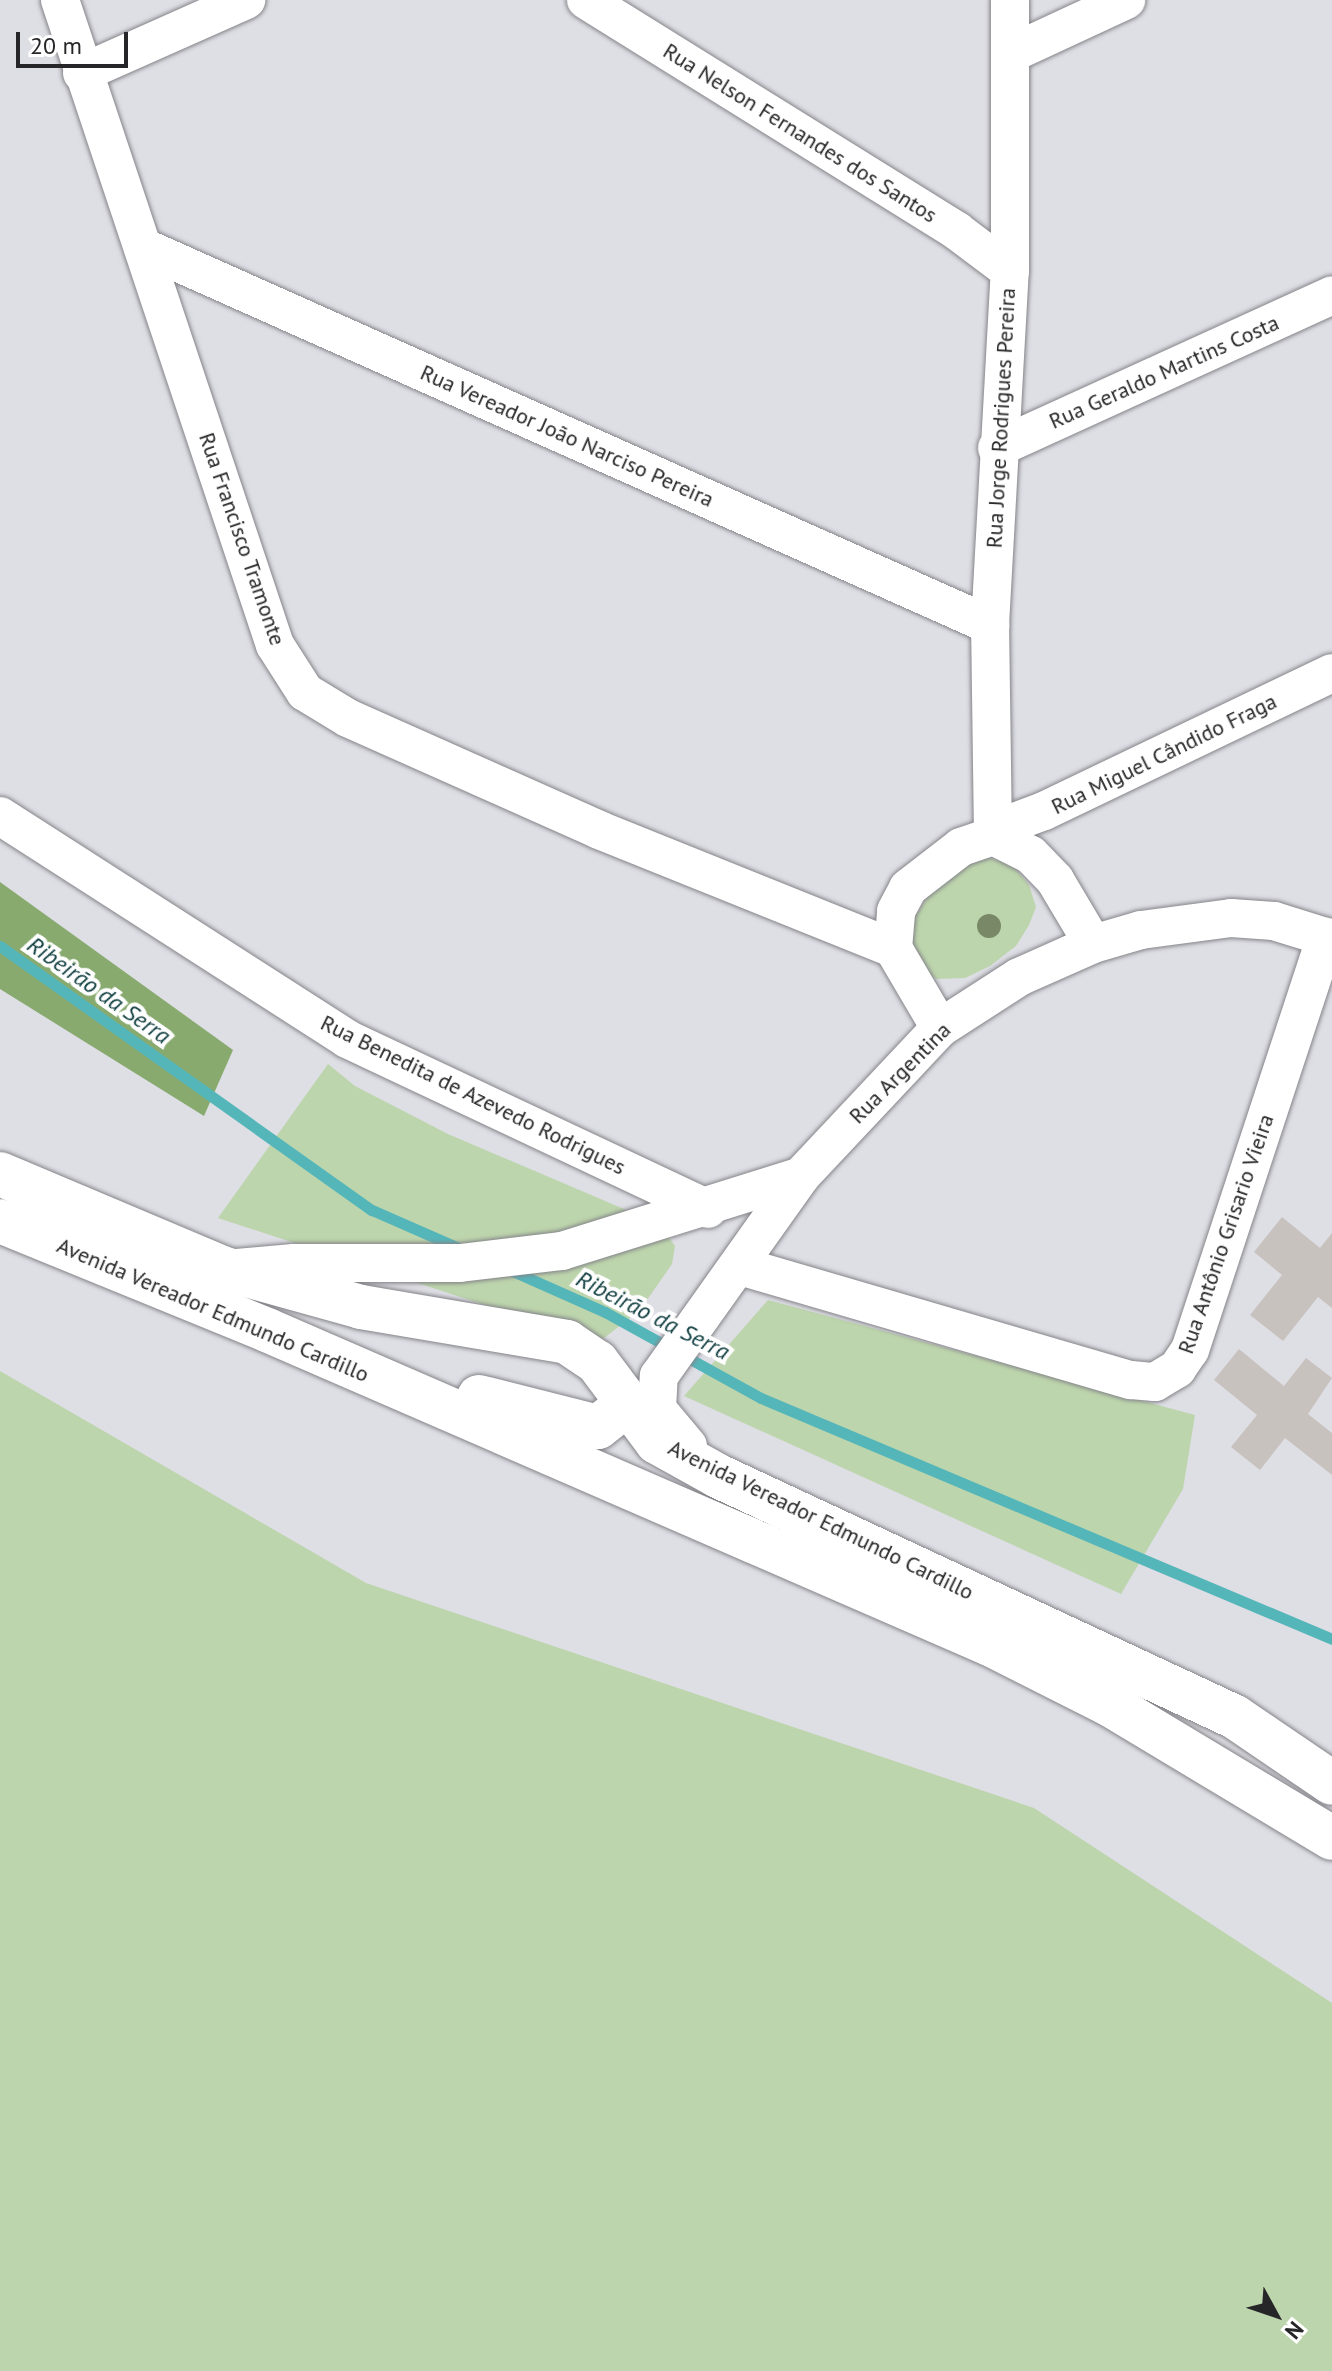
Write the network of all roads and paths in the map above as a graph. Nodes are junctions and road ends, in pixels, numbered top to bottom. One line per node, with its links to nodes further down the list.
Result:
1 (60, 0): 7 (street, Rua Francisco Tramonte)
2 (246, 0): 7 (street)
3 (586, 0): 9 (street, Rua Nelson Fernandes dos Santos)
4 (1010, 0): 6 (street, Rua Jorge Rodrigues Pereira)
5 (1126, 0): 6 (street)
6 (1012, 53): 9 (street, Rua Jorge Rodrigues Pereira)
7 (82, 73): 8 (street, Rua Francisco Tramonte)
8 (143, 247): 12 (street, Rua Vereador João Narciso Pereira); 18 (street, Rua Francisco Tramonte)
9 (1010, 271): 11 (street, Rua Jorge Rodrigues Pereira)
10 (1332, 295): 11 (street, Rua Geraldo Martins Costa)
11 (997, 448): 12 (street, Rua Jorge Rodrigues Pereira)
12 (990, 625): 15 (street, Rua Jorge Rodrigues Pereira)
13 (1332, 673): 15 (street, Rua Miguel Cândido Fraga)
14 (0, 816): 22 (street, Rua Benedita de Azevedo Rodrigues)
15 (993, 833): 17 (street); 18 (street)
16 (1329, 938): 17 (street, Rua Argentina); 24 (street, Rua Antônio Grisario Vieira)
17 (1093, 944): 19 (street, Rua Argentina)
18 (893, 948): 19 (street)
19 (940, 1028): 21 (street, Rua Argentina)
20 (0, 1174): 25 (main road, Avenida Vereador Edmundo Cardillo)
21 (801, 1176): 22 (street, Rua Argentina); 24 (street, Rua Argentina)
22 (708, 1209): 25 (street, Rua Argentina)
23 (0, 1221): 26 (main road, Avenida Vereador Edmundo Cardillo)
24 (740, 1266): 28 (street, Rua Argentina)
25 (225, 1269): 27 (main road, Avenida Vereador Edmundo Cardillo)
26 (267, 1330): 27 (main road); 30 (main road, Avenida Vereador Edmundo Cardillo)
27 (626, 1405): 28 (main road, Avenida Vereador Edmundo Cardillo)
28 (718, 1476): 29 (main road, Avenida Vereador Edmundo Cardillo)
29 (1332, 1783)
30 (1332, 1838)

